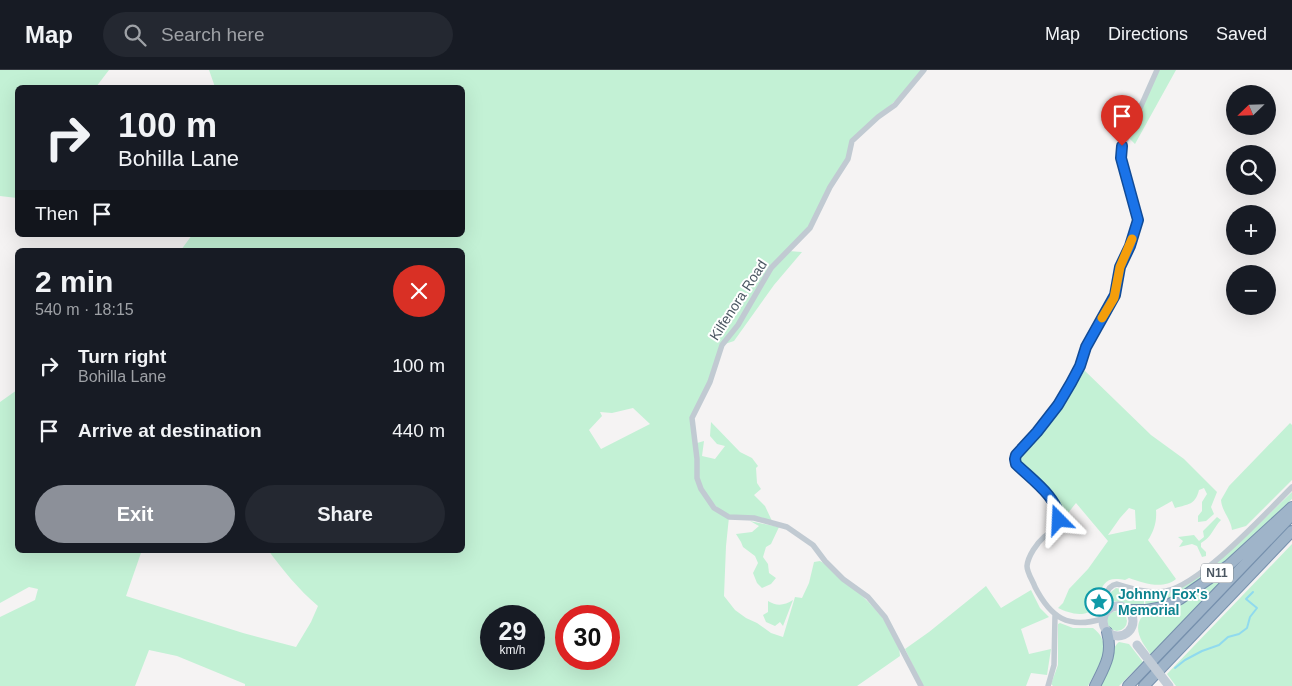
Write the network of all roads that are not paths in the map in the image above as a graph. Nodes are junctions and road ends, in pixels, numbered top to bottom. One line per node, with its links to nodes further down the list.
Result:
1 (924, 70): 14 (street, Kilfenora Road)
2 (1157, 70): 10 (street)
3 (1292, 488): 7 (street)
4 (1292, 507): 9 (highway, N11)
5 (1292, 515): 17 (highway, N11)
6 (1292, 531): 18 (highway, N11)
7 (1107, 595): 8 (street); 11 (street)
8 (1112, 607): 9 (main road); 11 (main road)
9 (1128, 610): 13 (main road)
10 (1055, 615): 11 (street); 15 (street)
11 (1103, 617): 12 (main road)
12 (1107, 632): 13 (main road); 16 (highway)
13 (1128, 632): 19 (main road, bridge)
14 (921, 686)
15 (1048, 686)
16 (1095, 686)
17 (1128, 686)
18 (1144, 686)
19 (1169, 686)

